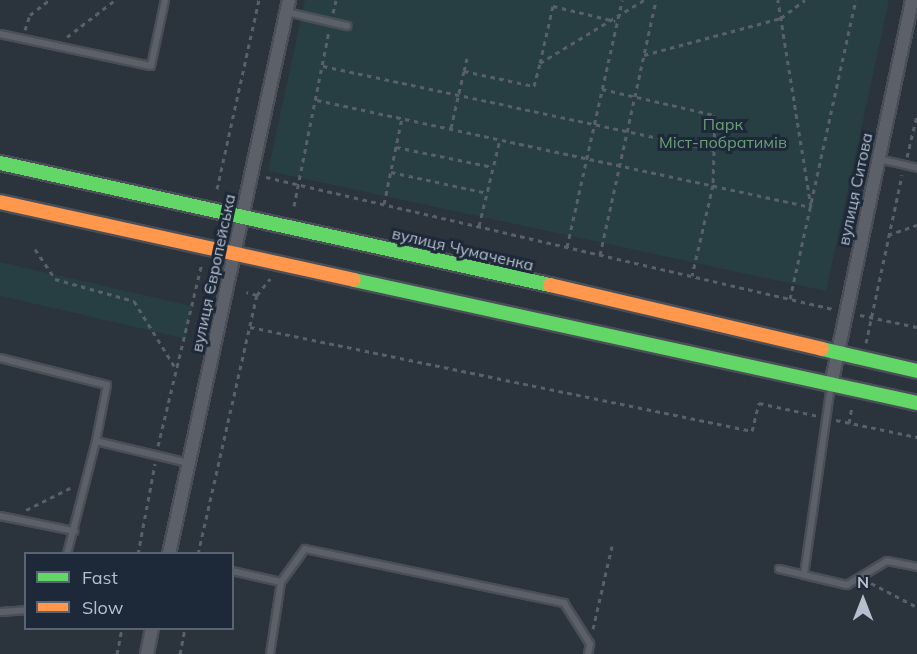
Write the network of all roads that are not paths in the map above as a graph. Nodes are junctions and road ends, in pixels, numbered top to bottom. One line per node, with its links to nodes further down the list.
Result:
1 (165, 0): 5 (lane)
2 (912, 0): 6 (street, вулиця Ситова)
3 (288, 6): 4 (lane); 10 (street, вулиця Європейська)
4 (347, 26)
5 (0, 34)
6 (879, 158): 8 (lane); 12 (street, вулиця Ситова)
7 (0, 163): 10 (street, вулиця Чумаченка)
8 (917, 168)
9 (0, 202): 11 (street)
10 (243, 214): 11 (street, вулиця Європейська); 12 (street, вулиця Чумаченка)
11 (235, 251): 15 (street); 18 (street, вулиця Європейська)
12 (837, 354): 14 (street, вулиця Чумаченка); 15 (street, вулиця Ситова)
13 (0, 358): 17 (lane)
14 (917, 371)
15 (831, 385): 16 (street); 26 (lane)
16 (917, 403)
17 (96, 441): 18 (lane); 20 (lane)
18 (189, 463): 22 (street, вулиця Європейська)
19 (0, 516): 20 (lane)
20 (74, 531): 21 (lane)
21 (68, 552)
22 (169, 552)
23 (917, 567): 26 (lane)
24 (779, 569): 26 (lane)
25 (234, 571): 27 (lane)
26 (804, 575)
27 (281, 582): 32 (lane); 33 (lane)
28 (24, 610): 29 (lane)
29 (0, 612)
30 (152, 630): 31 (street)
31 (147, 654)
32 (270, 654)
33 (588, 654)

